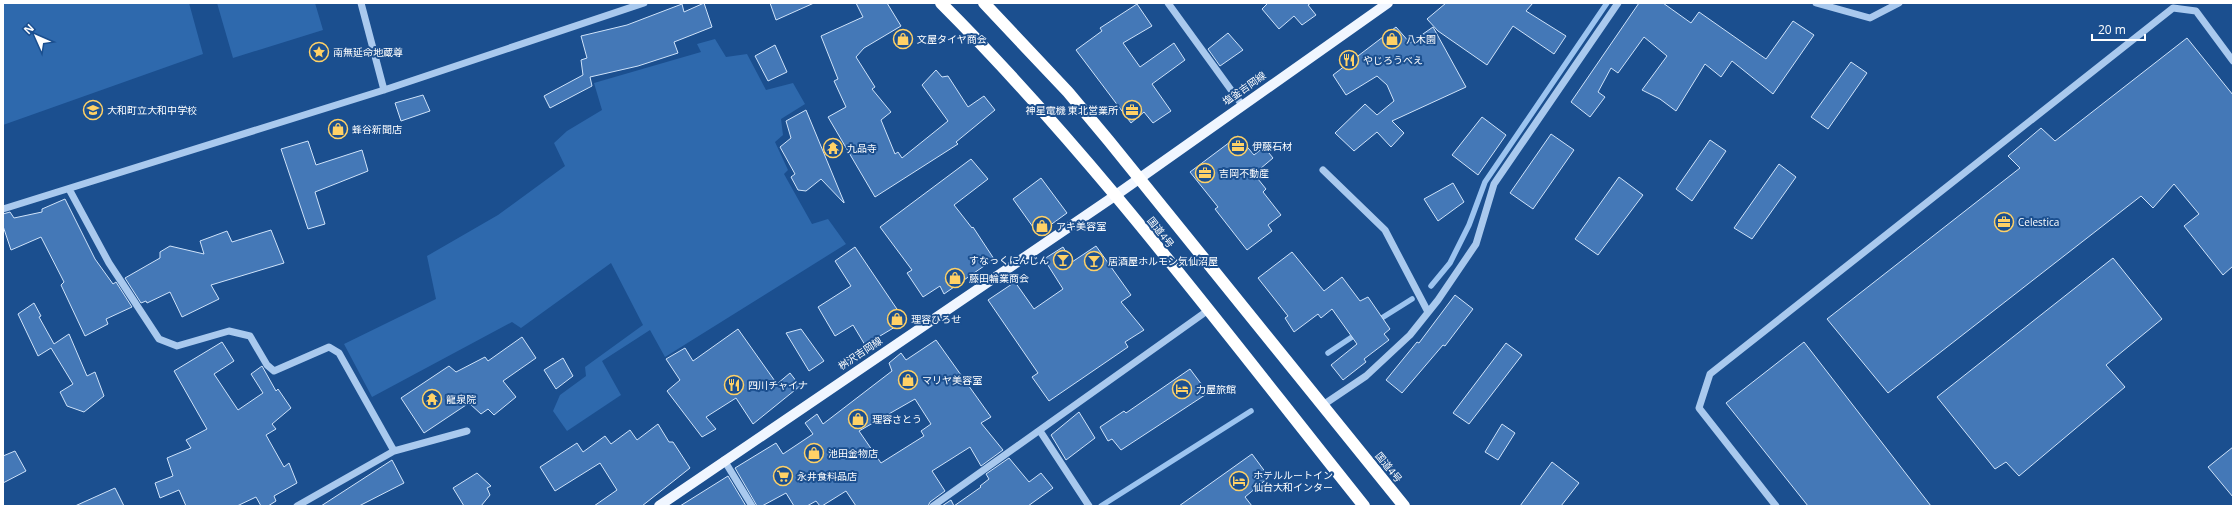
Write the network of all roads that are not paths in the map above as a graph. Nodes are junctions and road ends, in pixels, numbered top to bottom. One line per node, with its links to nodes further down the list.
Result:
1 (361, 3): 11 (street)
2 (644, 3): 11 (street)
3 (942, 3): 16 (highway, 国道4号)
4 (984, 3): 14 (highway, 国道4号)
5 (1168, 3): 12 (street)
6 (1388, 3): 12 (main road, 塩釜吉岡線)
7 (1618, 3): 19 (street)
8 (1816, 3): 9 (street)
9 (1899, 3)
10 (2233, 61): 32 (street)
11 (384, 90): 15 (street)
12 (1242, 105): 14 (main road, 塩釜吉岡線)
13 (1323, 170): 19 (street)
14 (1139, 178): 16 (main road, 塩釜吉岡線); 20 (highway, 国道4号)
15 (69, 188): 17 (street); 23 (street)
16 (1116, 195): 18 (highway, 国道4号); 24 (main road, 桝沢吉岡線)
17 (3, 209)
18 (1207, 311): 22 (street); 30 (highway, 国道4号)
19 (1428, 312): 20 (street)
20 (1324, 405): 31 (highway, 国道4号)
21 (467, 431): 23 (street)
22 (1040, 431): 25 (street); 29 (street)
23 (394, 451): 26 (street)
24 (724, 460): 27 (main road, 桝沢吉岡線); 28 (street)
25 (1087, 503)
26 (297, 506)
27 (659, 506)
28 (752, 506)
29 (933, 506)
30 (1364, 506)
31 (1404, 506)
32 (1776, 506)

